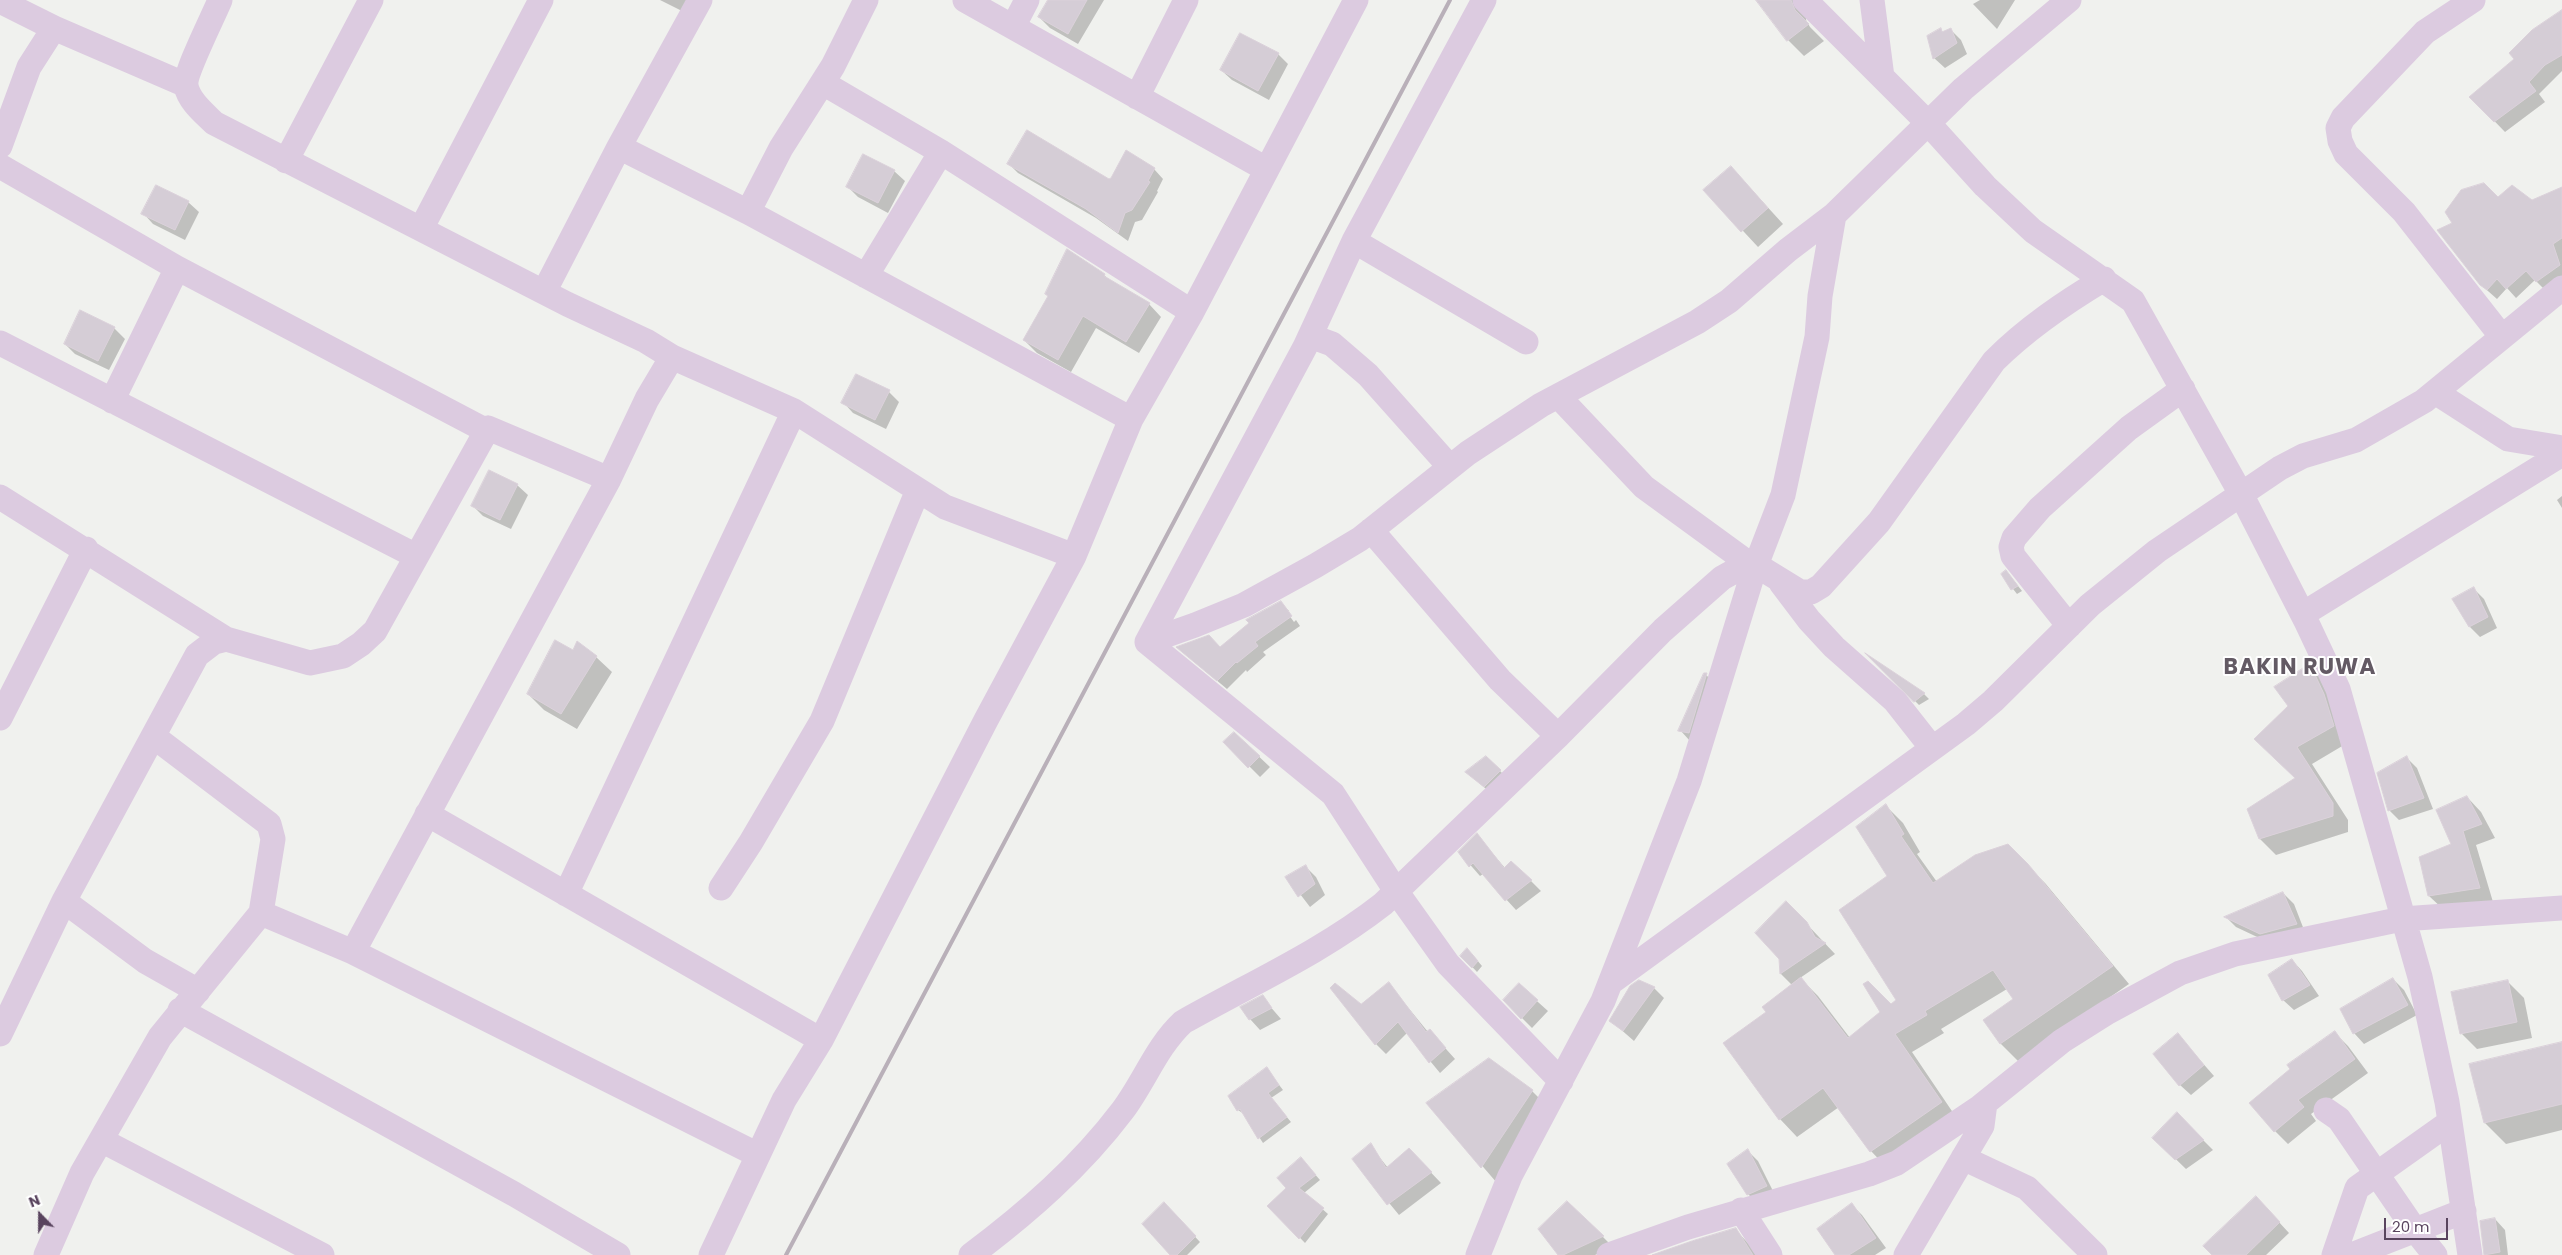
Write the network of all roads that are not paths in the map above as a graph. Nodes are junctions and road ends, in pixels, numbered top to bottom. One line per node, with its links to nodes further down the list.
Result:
1 (220, 0): 20 (street)
2 (371, 0): 26 (street)
3 (541, 0): 31 (street)
4 (700, 0): 24 (street)
5 (866, 0): 19 (street)
6 (964, 0): 16 (street)
7 (1027, 0): 16 (street)
8 (1186, 0): 21 (street)
9 (1356, 0): 28 (street)
10 (1484, 0): 32 (street)
11 (1805, 0): 18 (street)
12 (1872, 0): 18 (street)
13 (2069, 0): 22 (street)
14 (2473, 0): 40 (street)
15 (0, 1): 17 (street)
16 (1013, 27): 21 (street)
17 (54, 28): 20 (street); 23 (street)
18 (1882, 77): 22 (street)
19 (823, 83): 25 (street); 29 (street)
20 (186, 85): 26 (street)
21 (1137, 97): 28 (street)
22 (1928, 123): 30 (street); 35 (street)
23 (0, 146)
24 (619, 147): 29 (street); 37 (street)
25 (941, 152): 34 (street); 38 (street)
26 (286, 161): 31 (street)
27 (0, 166): 33 (street)
28 (1266, 170): 38 (street)
29 (748, 212): 34 (street)
30 (1834, 215): 46 (street); 62 (street)
31 (421, 229): 37 (street)
32 (1354, 241): 39 (street); 41 (street)
33 (177, 268): 47 (street); 50 (street)
34 (866, 276): 49 (street)
35 (2104, 279): 44 (street); 62 (street)
36 (2562, 288): 40 (street)
37 (544, 292): 43 (street)
38 (1192, 312): 49 (street)
39 (1310, 336): 53 (street); 66 (street)
40 (2502, 336): 45 (street)
41 (1526, 342)
42 (0, 343): 47 (street)
43 (672, 357): 48 (street); 54 (street)
44 (2182, 389): 56 (street); 64 (street)
45 (2435, 392): 51 (street); 56 (street)
46 (1558, 396): 53 (street); 62 (street)
47 (112, 400): 60 (street)
48 (794, 411): 55 (street); 74 (street)
49 (1130, 419): 61 (street)
50 (488, 428): 54 (street); 60 (street)
51 (2562, 448)
52 (2562, 454): 63 (street)
53 (1450, 467): 58 (street)
54 (609, 479): 71 (street)
55 (918, 490): 61 (street); 72 (street)
56 (2242, 494): 63 (street); 64 (street)
57 (0, 497): 59 (street)
58 (1371, 530): 66 (street); 69 (street)
59 (86, 549): 65 (street); 67 (street)
60 (416, 556): 65 (street)
61 (1074, 556): 84 (street)
62 (1761, 569): 69 (street); 70 (street); 80 (street)
63 (2303, 614): 78 (street)
64 (2069, 626): 70 (street)
65 (226, 639): 68 (street)
66 (1147, 642): 73 (street)
67 (0, 718)
68 (153, 736): 75 (street); 77 (street)
69 (1558, 736): 73 (street)
70 (1932, 748): 80 (street)
71 (427, 814): 74 (street); 79 (street)
72 (721, 888)
73 (1396, 892): 85 (street); 102 (street)
74 (566, 894): 84 (street)
75 (64, 901): 81 (street); 83 (street)
76 (2562, 908): 78 (street)
77 (261, 914): 79 (street); 81 (street)
78 (2402, 919): 86 (street); 88 (street)
79 (353, 952): 90 (street)
80 (1610, 983): 85 (street)
81 (198, 991): 82 (street)
82 (180, 1010): 89 (street); 100 (street)
83 (0, 1034)
84 (821, 1040): 90 (street)
85 (1561, 1081): 103 (street)
86 (1984, 1104): 91 (street); 93 (street)
87 (2326, 1110): 92 (street)
88 (2450, 1122): 92 (street); 94 (street)
89 (100, 1140): 98 (street); 99 (street)
90 (758, 1155): 101 (street)
91 (1964, 1158): 97 (street); 106 (street)
92 (2377, 1174): 95 (street); 107 (street)
93 (1741, 1210): 104 (street); 105 (street)
94 (2464, 1211): 95 (street); 110 (street)
95 (2415, 1230): 96 (street); 109 (street)
96 (2389, 1249): 108 (street)
97 (1915, 1251)
98 (46, 1255)
99 (322, 1255)
100 (618, 1255)
101 (711, 1255)
102 (971, 1255)
103 (1478, 1255)
104 (1609, 1255)
105 (1770, 1255)
106 (2095, 1255)
107 (2334, 1255)
108 (2352, 1255)
109 (2435, 1255)
110 (2470, 1255)

